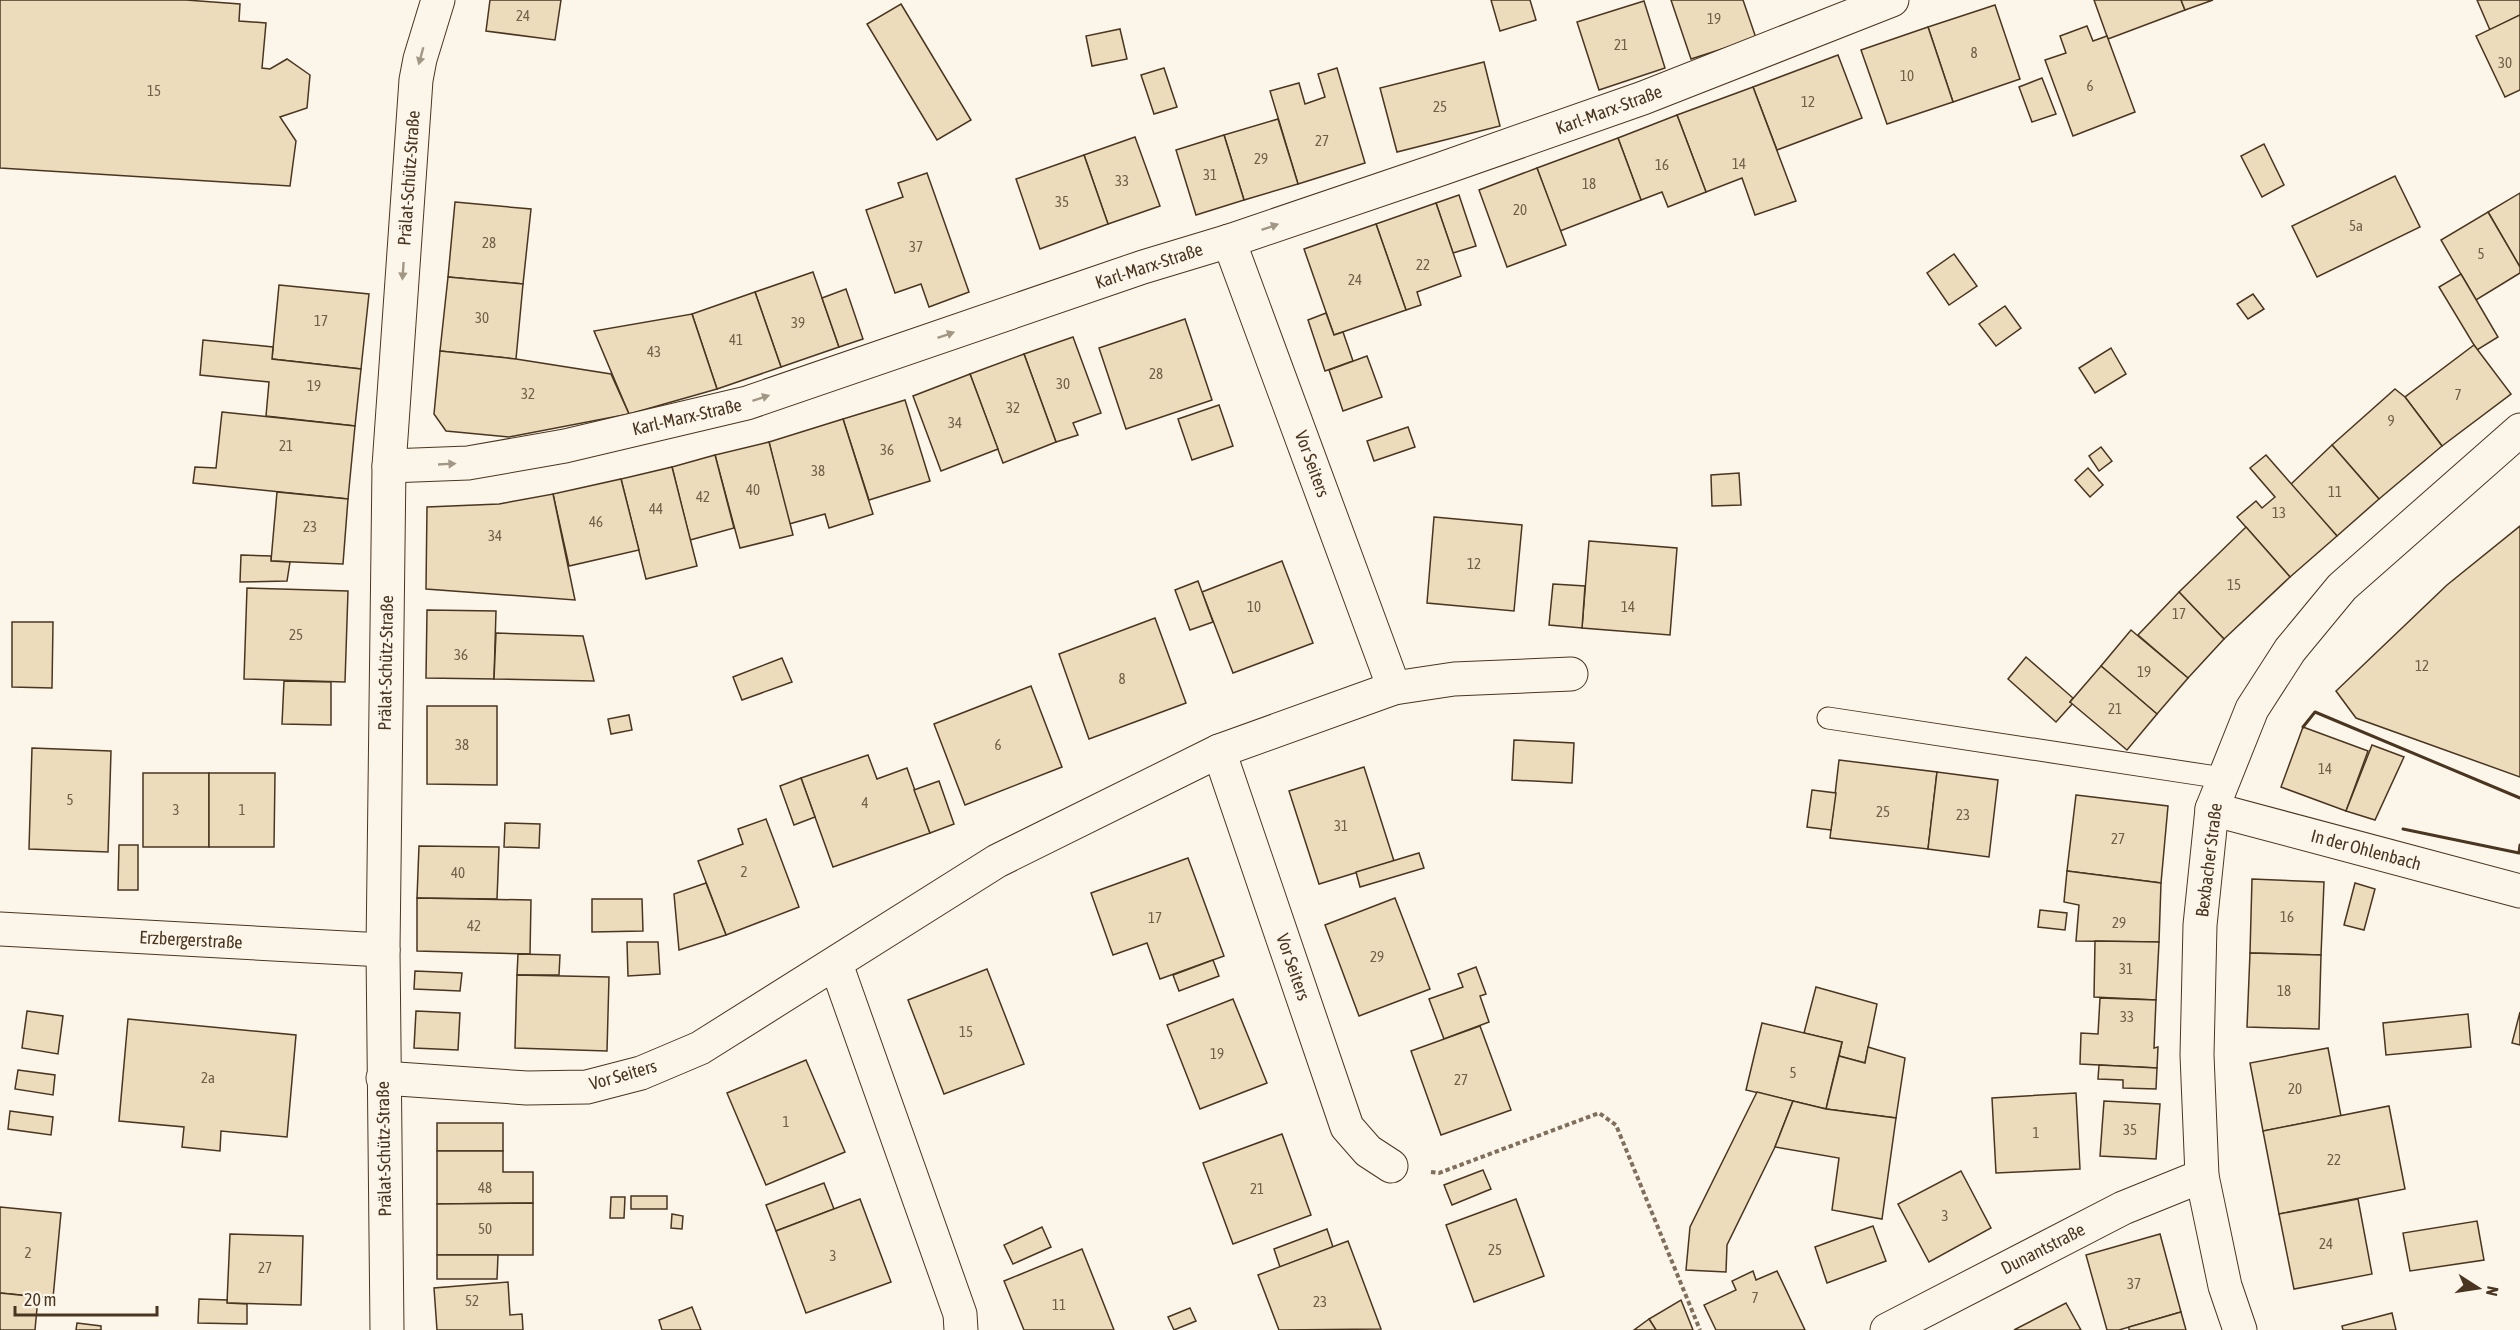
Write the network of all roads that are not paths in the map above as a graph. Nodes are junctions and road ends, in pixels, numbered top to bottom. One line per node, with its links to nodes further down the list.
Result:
1 (438, 0): 5 (street, Prälat-Schütz-Straße, one-way to 5)
2 (1892, 0): 3 (street, Karl-Marx-Straße, one-way to 2)
3 (1229, 241): 5 (street, Karl-Marx-Straße, one-way to 3); 7 (street, Vor Seiters)
4 (2520, 430): 10 (street, Bexbacher Straße)
5 (389, 466): 14 (street, Prälat-Schütz-Straße)
6 (1572, 674): 7 (street, Vor Seiters)
7 (1394, 687): 9 (street, Vor Seiters)
8 (1828, 718): 10 (lane)
9 (1219, 751): 15 (street, Vor Seiters); 17 (street, Vor Seiters)
10 (2223, 778): 11 (street, Bexbacher Straße)
11 (2212, 809): 12 (street, In der Ohlenbach); 18 (street, Bexbacher Straße)
12 (2520, 891)
13 (0, 929): 14 (street, Erzbergerstraße)
14 (383, 950): 16 (street, Prälat-Schütz-Straße)
15 (836, 964): 16 (street, Vor Seiters); 20 (street)
16 (383, 1078): 19 (street, Prälat-Schütz-Straße)
17 (1391, 1166)
18 (2202, 1176): 21 (street, Dunantstraße); 22 (street, Bexbacher Straße)
19 (387, 1330)
20 (961, 1330)
21 (1887, 1330)
22 (2240, 1330)

